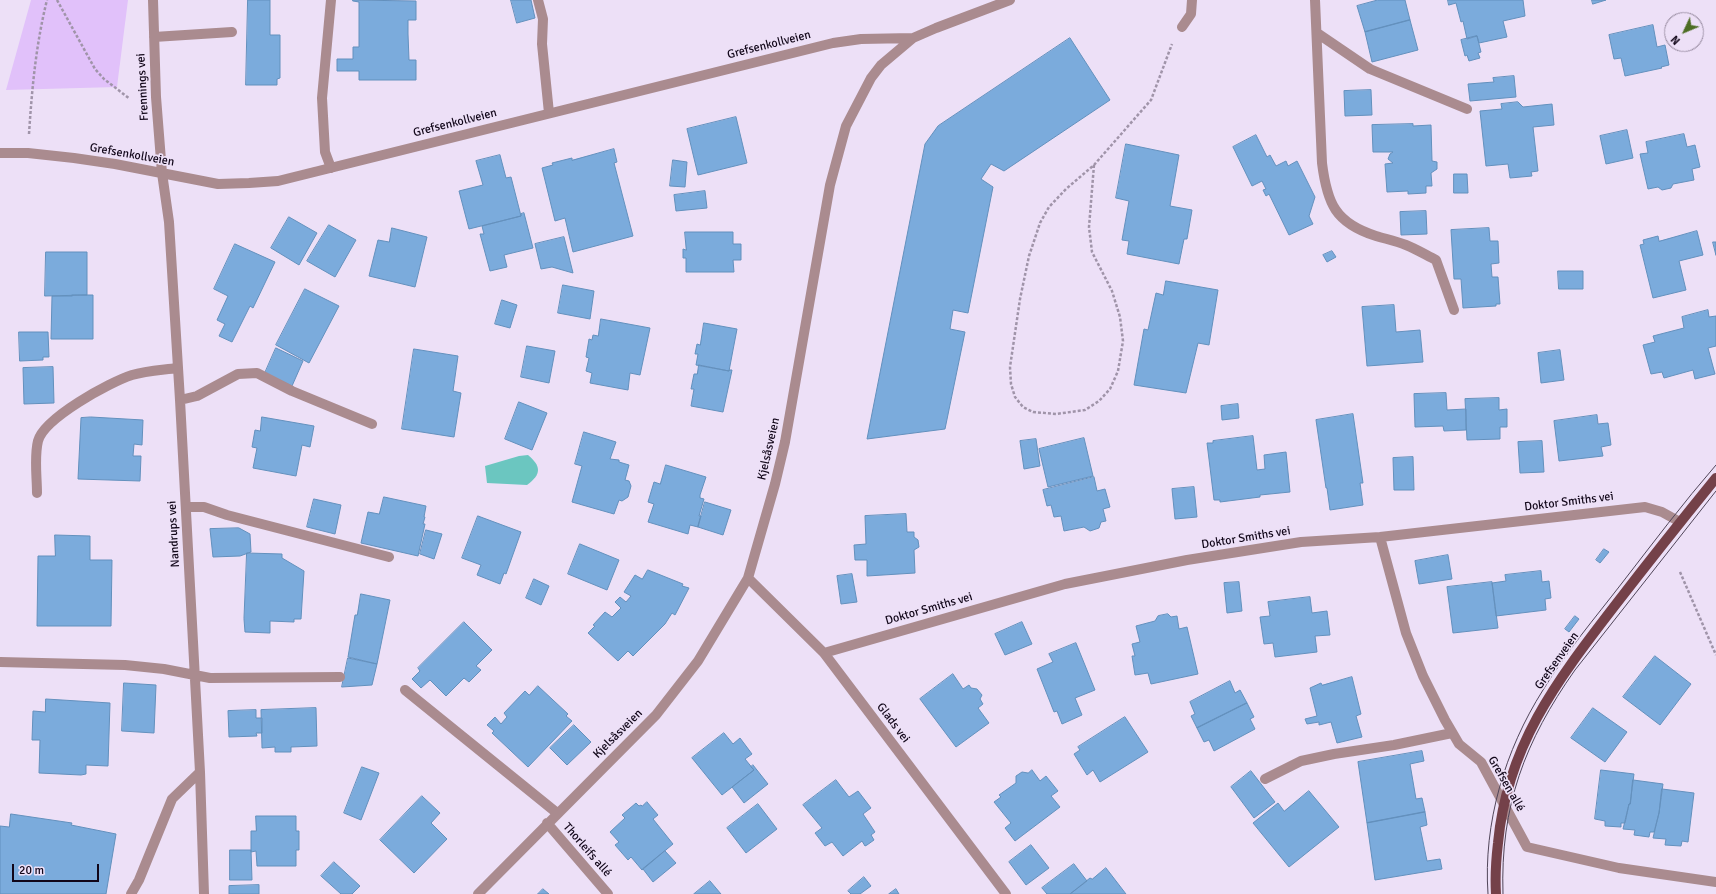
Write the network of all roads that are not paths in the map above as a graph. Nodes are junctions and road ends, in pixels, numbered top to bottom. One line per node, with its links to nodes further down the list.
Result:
1 (153, 0): 10 (street, Frennings vei)
2 (331, 0): 15 (street)
3 (538, 0): 13 (street)
4 (1010, 0): 11 (street, Kjelsåsveien)
5 (1192, 0): 7 (street)
6 (1315, 0): 9 (street)
7 (1182, 27)
8 (232, 32): 10 (street)
9 (1317, 33): 12 (street); 17 (street)
10 (154, 37): 16 (street, Frennings vei)
11 (913, 38): 13 (street, Grefsenkollveien); 27 (street, Kjelsåsveien)
12 (1467, 109)
13 (549, 113): 15 (street, Grefsenkollveien)
14 (0, 153): 16 (street, Grefsenkollveien)
15 (331, 168): 16 (street, Grefsenkollveien)
16 (162, 173): 18 (street, Nandrups vei)
17 (1454, 310)
18 (178, 368): 19 (street, Nandrups vei); 22 (street)
19 (180, 400): 20 (street); 23 (street, Nandrups vei)
20 (372, 424)
21 (1716, 478): 24 (main road, Grefsenveien)
22 (37, 493)
23 (186, 507): 26 (street); 30 (street, Nandrups vei)
24 (1680, 522): 25 (street, Doktor Smiths vei); 36 (main road, Grefsenveien)
25 (1380, 537): 28 (street, Doktor Smiths vei); 33 (street, Grefsen allé)
26 (389, 557)
27 (748, 578): 28 (street, Glads vei); 37 (street, Kjelsåsveien)
28 (824, 653): 44 (street, Glads vei)
29 (0, 662): 30 (street)
30 (194, 676): 31 (street); 34 (street, Nandrups vei)
31 (340, 677)
32 (405, 690): 37 (street)
33 (1452, 732): 35 (street); 36 (street, Grefsen allé)
34 (200, 772): 40 (street); 41 (street, Nandrups vei)
35 (1265, 779)
36 (1503, 803): 39 (street, Grefsen allé); 45 (main road, Grefsenveien)
37 (557, 814): 38 (street, Kjelsåsveien)
38 (547, 823): 42 (street, Kjelsåsveien); 43 (street, Thorleifs allé)
39 (1716, 882)
40 (131, 894)
41 (204, 894)
42 (478, 894)
43 (608, 894)
44 (1006, 894)
45 (1496, 894)

